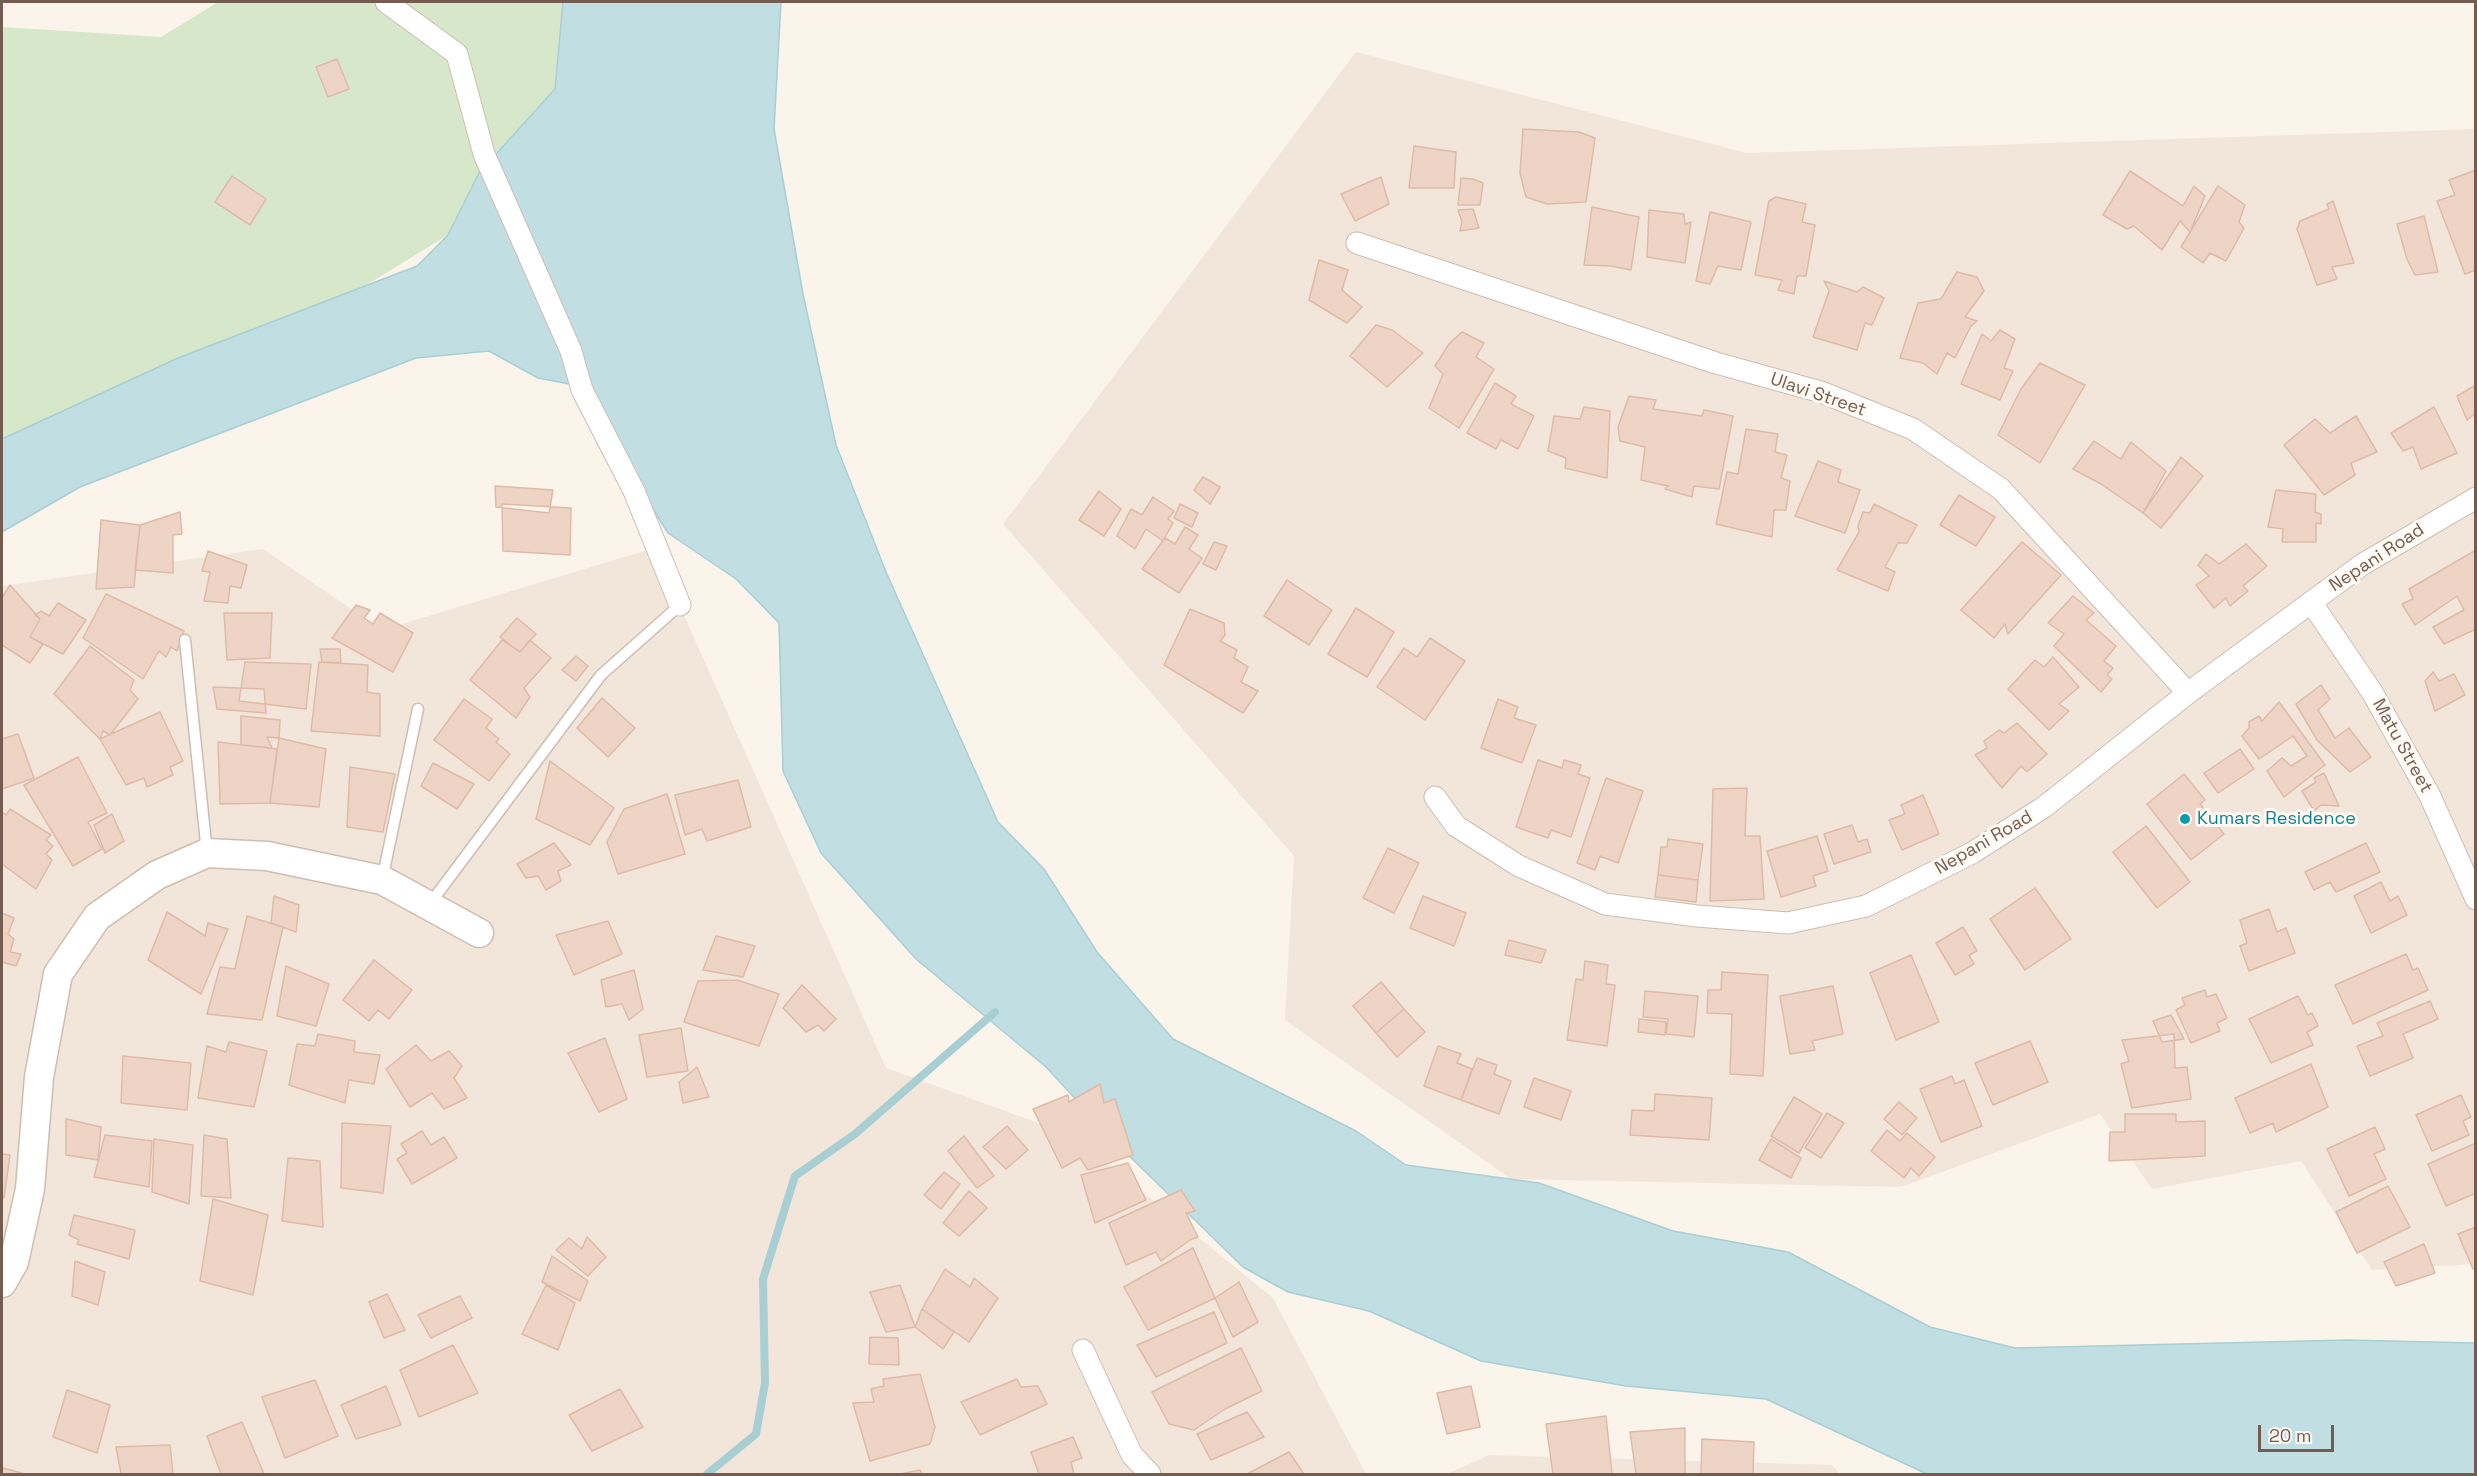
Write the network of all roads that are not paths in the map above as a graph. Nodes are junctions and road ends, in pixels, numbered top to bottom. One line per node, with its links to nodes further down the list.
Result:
1 (386, 2): 5 (street)
2 (1357, 243): 7 (street, Ulavi Street)
3 (2475, 498): 4 (street, Nepani Road)
4 (2311, 602): 7 (street, Nepani Road); 12 (street, Matu Street)
5 (680, 605): 13 (lane)
6 (185, 640): 10 (lane)
7 (2188, 693): 9 (street, Nepani Road)
8 (418, 709): 11 (lane)
9 (1435, 797)
10 (207, 853): 11 (street); 15 (street)
11 (382, 880): 13 (street)
12 (2475, 898)
13 (428, 905): 14 (street)
14 (479, 933)
15 (2, 1283)
16 (1083, 1350): 17 (street)
17 (1150, 1474)

